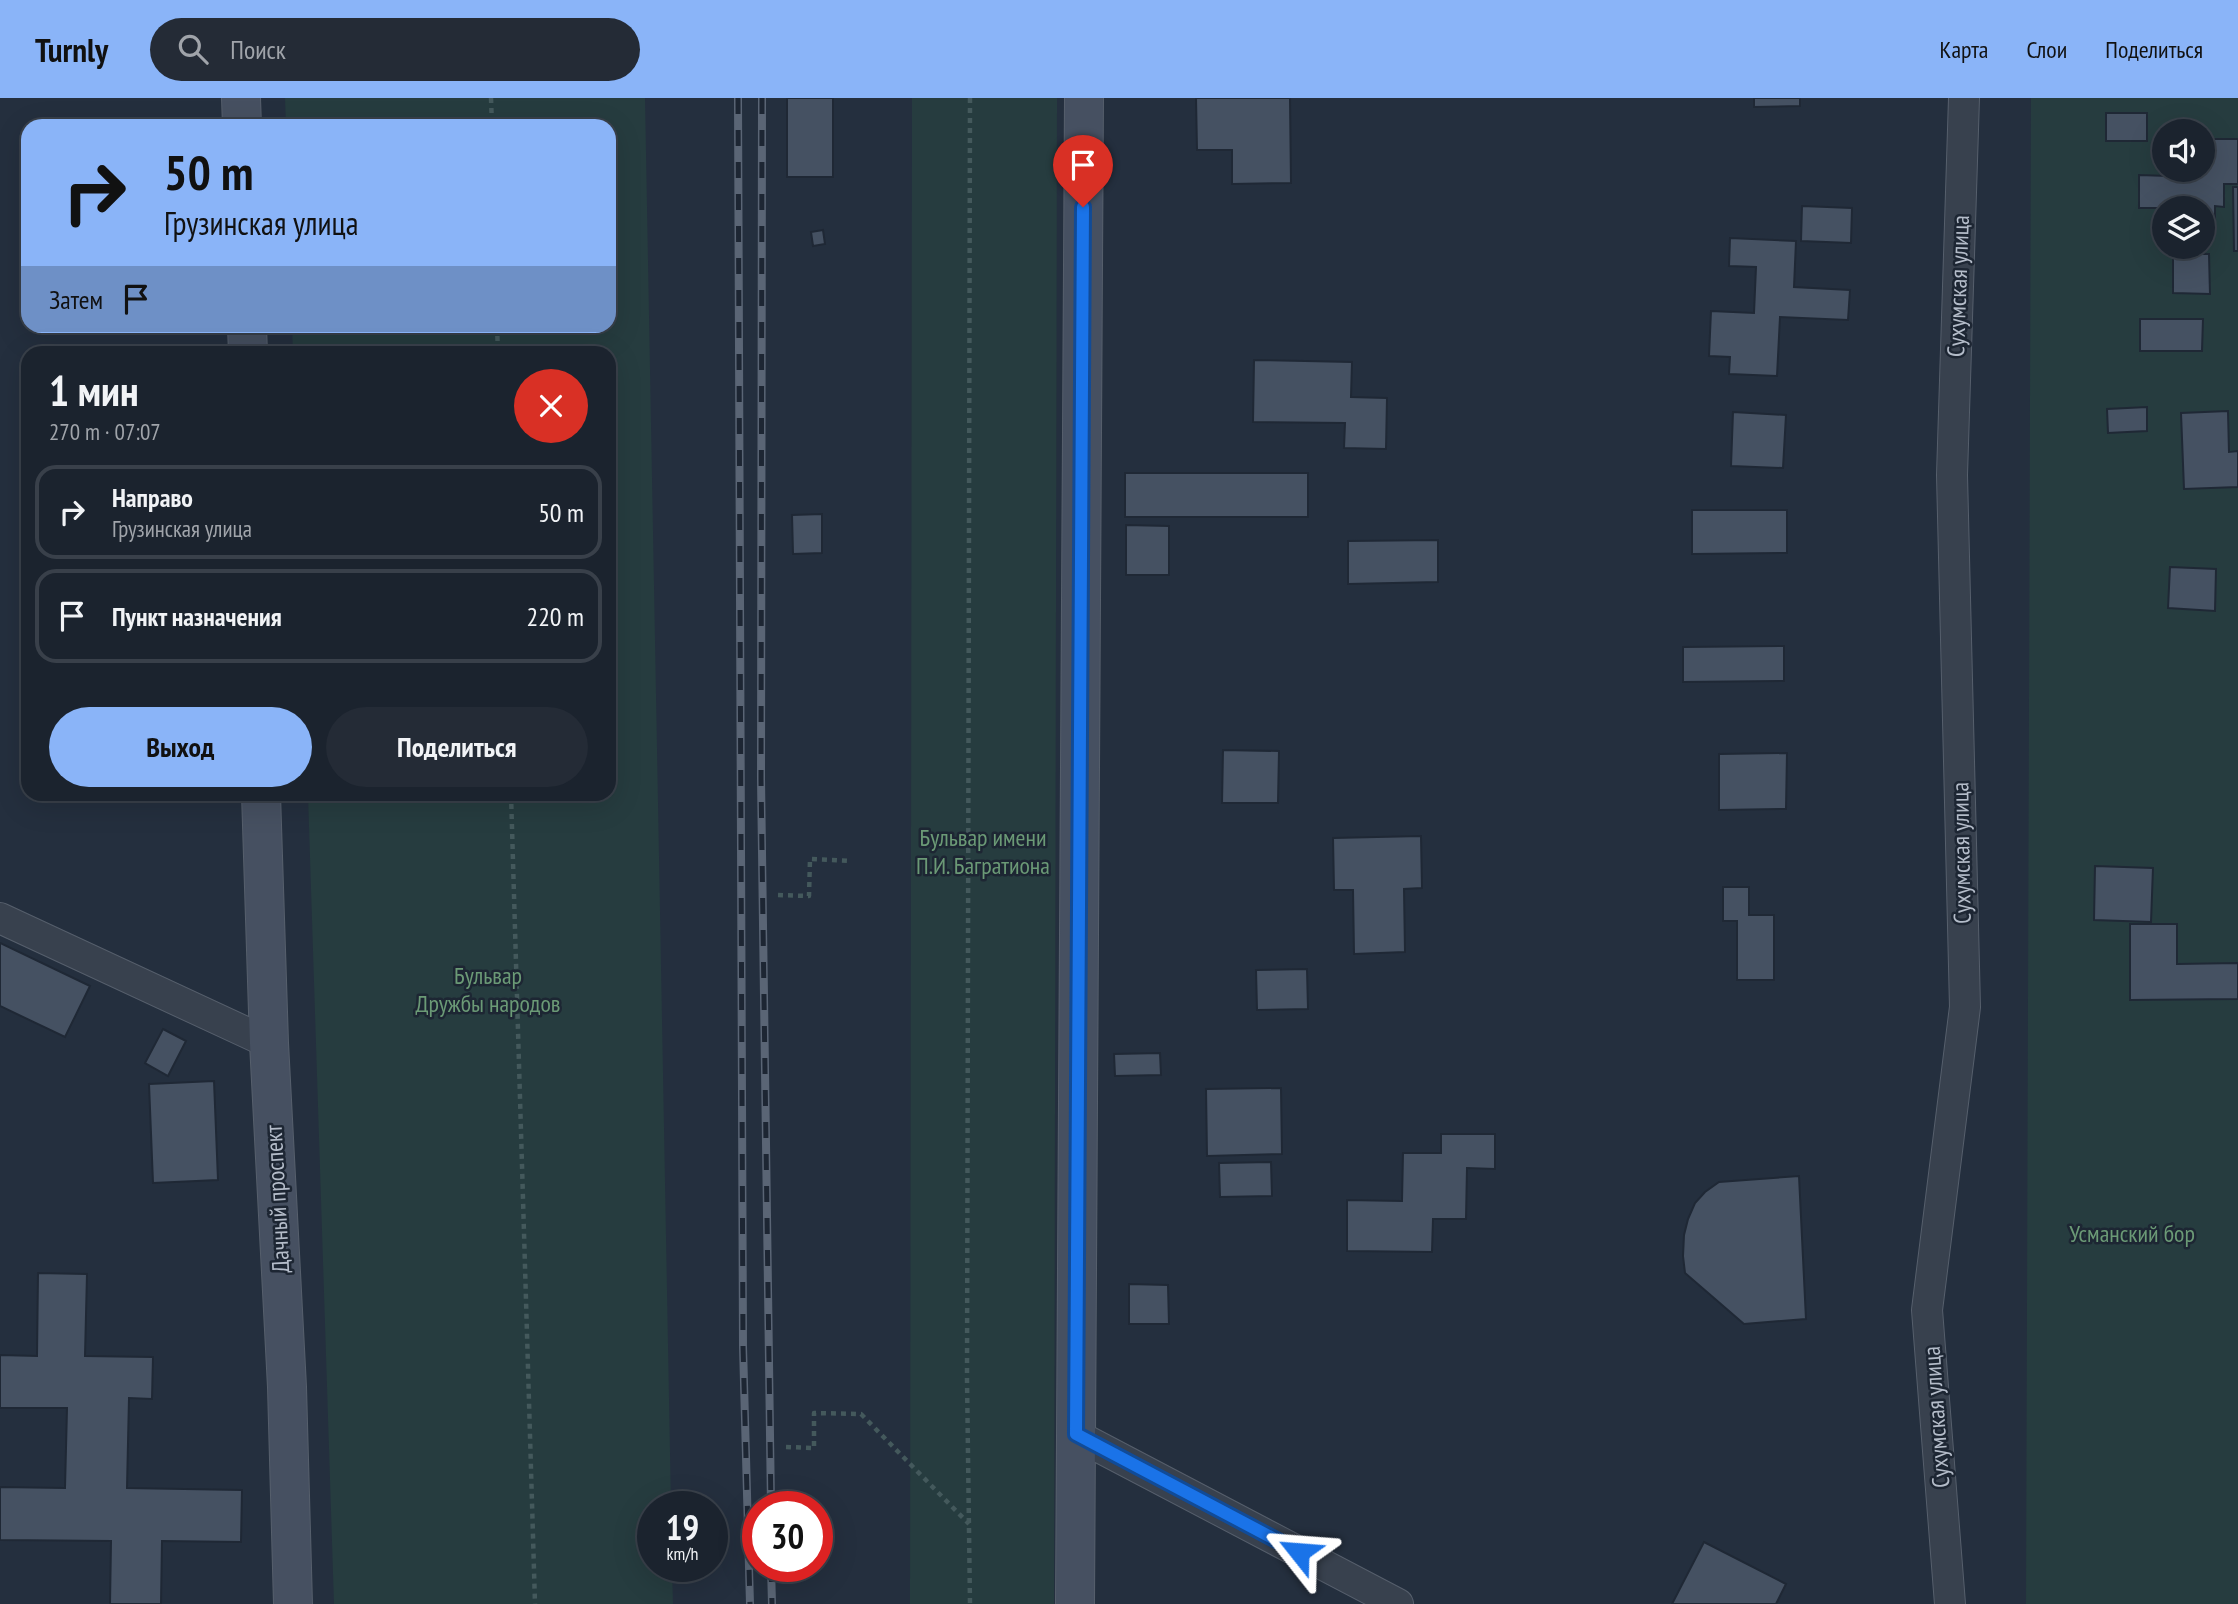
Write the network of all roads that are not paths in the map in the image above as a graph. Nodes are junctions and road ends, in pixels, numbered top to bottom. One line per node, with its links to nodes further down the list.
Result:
1 (241, 98): 4 (street)
2 (1084, 98): 8 (street)
3 (1964, 98): 12 (street, Сухумская улица)
4 (242, 119)
5 (261, 801): 7 (street, Дачный проспект)
6 (0, 918): 7 (street)
7 (269, 1043): 9 (street, Дачный проспект)
8 (1076, 1434): 10 (street); 11 (street)
9 (293, 1604)
10 (1075, 1604)
11 (1398, 1604)
12 (1950, 1604)

